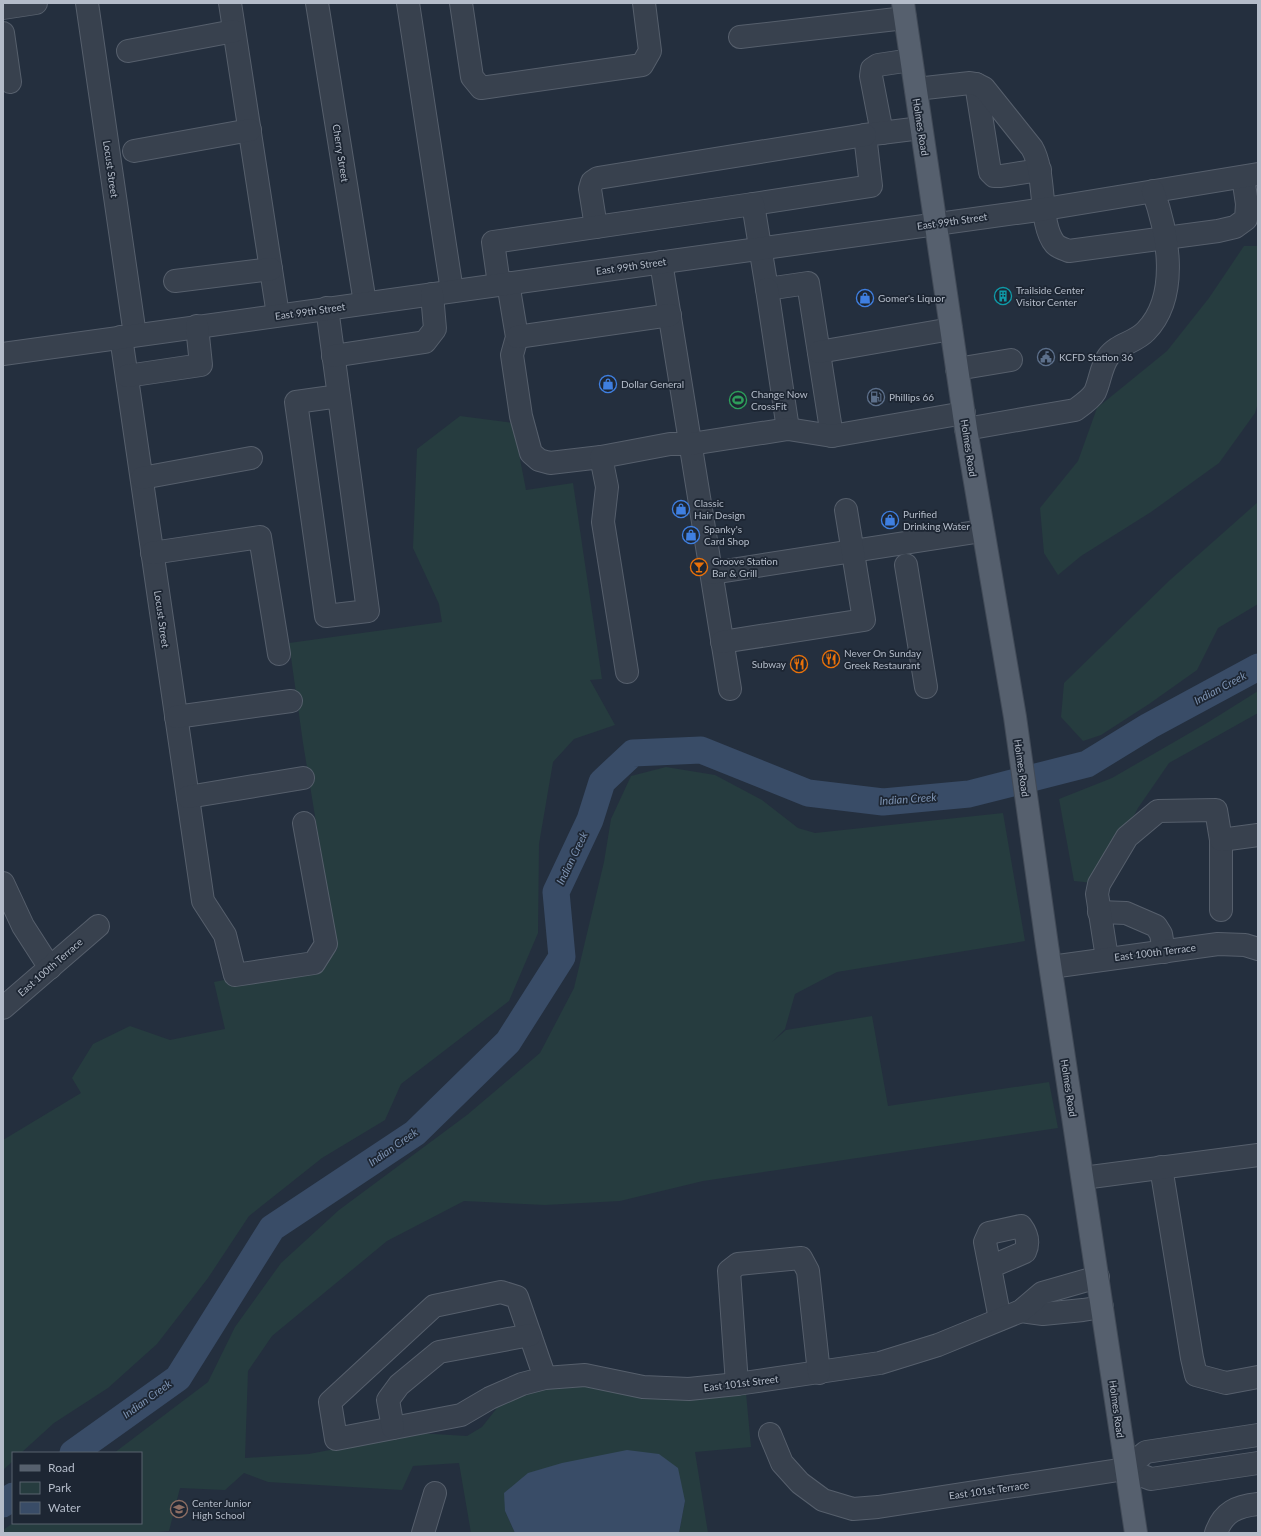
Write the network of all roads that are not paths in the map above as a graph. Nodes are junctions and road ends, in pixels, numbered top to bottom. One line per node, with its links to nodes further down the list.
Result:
1 (36, 3): 8 (street)
2 (87, 3): 43 (street, Locust Street)
3 (230, 3): 10 (street)
4 (317, 3): 37 (street, Cherry Street)
5 (408, 3): 36 (street)
6 (461, 3): 7 (street)
7 (644, 3)
8 (3, 8)
9 (904, 10): 12 (street); 14 (main road, Holmes Road)
10 (234, 31): 13 (street); 19 (street)
11 (3, 33): 15 (street)
12 (740, 37)
13 (128, 50)
14 (911, 60): 17 (main road, Holmes Road); 20 (street)
15 (10, 82)
16 (976, 84): 17 (street); 22 (street); 22 (street)
17 (916, 89): 18 (main road, Holmes Road)
18 (922, 128): 20 (street); 27 (main road, Holmes Road)
19 (250, 130): 21 (street); 32 (street)
20 (873, 134): 25 (street); 28 (street)
21 (134, 151)
22 (1040, 170): 26 (street)
23 (1251, 176): 24 (street, East 99th Street); 29 (street)
24 (1153, 192): 26 (street, East 99th Street); 29 (street)
25 (753, 204): 28 (street); 30 (street)
26 (1044, 209): 27 (street, East 99th Street); 29 (street)
27 (936, 224): 30 (street, East 99th Street); 42 (main road, Holmes Road)
28 (596, 227): 34 (street)
29 (1166, 238): 52 (street)
30 (761, 248): 31 (street, East 99th Street); 35 (street)
31 (661, 262): 34 (street, East 99th Street); 40 (street)
32 (271, 269): 33 (street); 39 (street)
33 (175, 281)
34 (503, 284): 36 (street, East 99th Street); 44 (street)
35 (767, 289): 45 (street); 53 (street)
36 (442, 292): 37 (street, East 99th Street); 47 (street)
37 (365, 303): 38 (street, East 99th Street)
38 (327, 308): 39 (street, East 99th Street); 47 (street)
39 (278, 315): 41 (street, East 99th Street)
40 (670, 315): 44 (street); 55 (street)
41 (197, 326): 43 (street, East 99th Street); 50 (street)
42 (951, 329): 45 (street); 49 (main road, Holmes Road)
43 (128, 336): 46 (street, East 99th Street); 50 (street, Locust Street)
44 (516, 337): 56 (street)
45 (819, 352): 54 (street)
46 (3, 354)
47 (333, 356): 51 (street)
48 (1011, 360): 49 (street)
49 (957, 369): 52 (main road, Holmes Road)
50 (127, 376): 58 (street, Locust Street)
51 (339, 396): 51 (street)
52 (965, 421): 54 (street); 60 (main road, Holmes Road)
53 (788, 428): 54 (street); 55 (street)
54 (832, 436)
55 (691, 444): 56 (street); 64 (street)
56 (601, 457): 67 (street)
57 (251, 458): 58 (street)
58 (142, 478): 62 (street, Locust Street)
59 (846, 510): 61 (street)
60 (982, 531): 61 (street); 84 (main road, Holmes Road)
61 (852, 551): 64 (street); 65 (street)
62 (152, 553): 66 (street); 71 (street, Locust Street)
63 (906, 565): 68 (street)
64 (712, 573): 65 (street)
65 (722, 642): 69 (street)
66 (279, 654)
67 (627, 672)
68 (926, 687)
69 (730, 689)
70 (292, 701): 71 (street)
71 (176, 717): 73 (street, Locust Street)
72 (303, 778): 73 (street)
73 (188, 796): 74 (street, Locust Street)
74 (304, 823)
75 (1258, 835): 76 (street)
76 (1221, 840): 78 (street); 79 (street)
77 (3, 883): 85 (street)
78 (1220, 910)
79 (1100, 912): 82 (street); 83 (street)
80 (98, 926): 85 (street, East 100th Terrace)
81 (1258, 949): 82 (street, East 100th Terrace)
82 (1164, 952): 83 (street, East 100th Terrace)
83 (1106, 958): 84 (street, East 100th Terrace)
84 (1051, 967): 89 (main road, Holmes Road)
85 (50, 968): 86 (street, East 100th Terrace)
86 (3, 1008)
87 (1258, 1155): 88 (street)
88 (1161, 1167): 89 (street); 97 (street)
89 (1083, 1178): 91 (main road, Holmes Road)
90 (990, 1267): 94 (street)
91 (1098, 1277): 92 (main road, Holmes Road); 93 (street, East 101st Street)
92 (1102, 1306): 93 (street); 104 (main road, Holmes Road)
93 (1021, 1310): 94 (street, East 101st Street)
94 (1000, 1319): 96 (street, East 101st Street)
95 (530, 1335): 98 (street); 100 (street); 100 (street)
96 (819, 1373): 99 (street, East 101st Street); 99 (street)
97 (1258, 1377)
98 (545, 1378): 99 (street, East 101st Street); 100 (street, East 101st Street)
99 (737, 1384)
100 (393, 1428)
101 (770, 1434): 104 (street, East 101st Terrace)
102 (1258, 1435): 104 (street)
103 (1258, 1463): 104 (street, East 101st Terrace)
104 (1125, 1469): 108 (main road, Holmes Road)
105 (435, 1493): 107 (street)
106 (1258, 1504): 109 (street)
107 (423, 1533)
108 (1136, 1533)
109 (1216, 1533)

